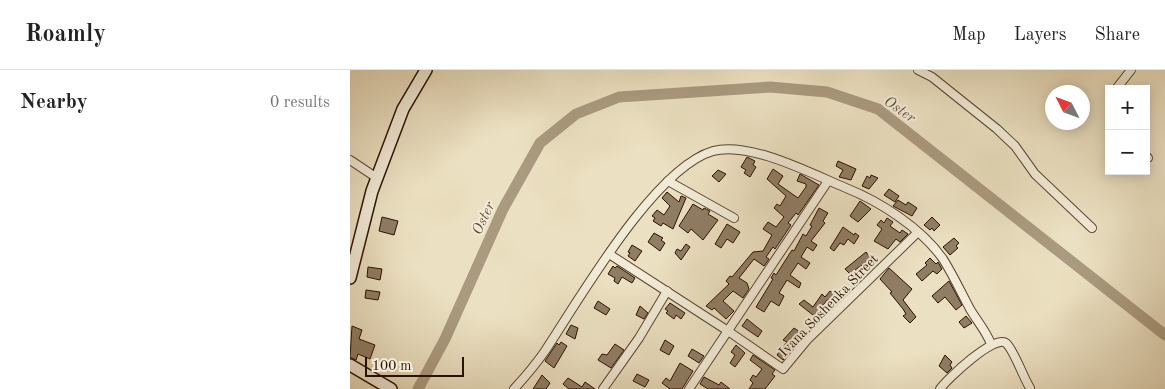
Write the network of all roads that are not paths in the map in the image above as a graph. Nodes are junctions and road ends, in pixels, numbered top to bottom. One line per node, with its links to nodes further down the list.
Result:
1 (426, 70): 6 (street)
2 (918, 70): 10 (street)
3 (1131, 70): 4 (street)
4 (1119, 85)
5 (350, 160): 6 (street)
6 (377, 178): 13 (street)
7 (668, 181): 8 (street); 9 (street); 12 (street)
8 (828, 181): 11 (street); 15 (street)
9 (734, 218)
10 (1092, 228)
11 (917, 233): 15 (street, Ivana Soshenka Street); 16 (street)
12 (609, 254): 14 (street, Ivana Soshenka Street); 20 (street)
13 (350, 278)
14 (667, 291): 15 (street, Ivana Soshenka Street); 21 (street)
15 (728, 330): 22 (street)
16 (991, 344): 18 (street); 23 (street)
17 (350, 365): 19 (street)
18 (1030, 388)
19 (391, 389)
20 (514, 389)
21 (604, 389)
22 (689, 389)
23 (940, 389)

